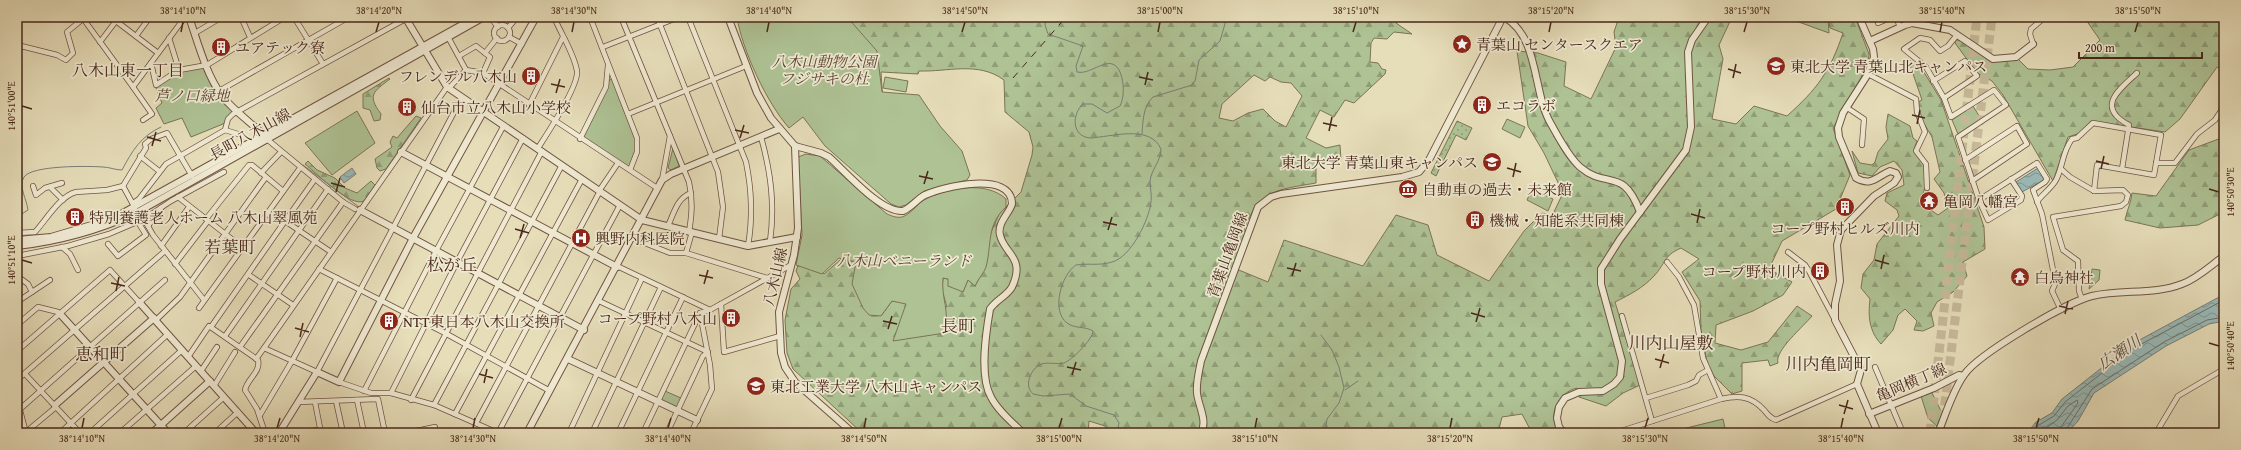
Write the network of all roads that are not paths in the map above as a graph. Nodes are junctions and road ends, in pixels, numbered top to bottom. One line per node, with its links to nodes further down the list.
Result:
1 (150, 17): 38 (street)
2 (185, 17): 44 (street)
3 (189, 17): 36 (street)
4 (222, 17): 30 (street)
5 (241, 17): 41 (street)
6 (285, 17): 41 (street)
7 (294, 17): 46 (street)
8 (349, 17): 46 (street)
9 (476, 17): 39 (street)
10 (484, 17): 39 (street, 長町八木山線)
11 (490, 17): 33 (street)
12 (518, 17): 35 (street)
13 (554, 17): 43 (street)
14 (590, 17): 52 (street)
15 (621, 17): 40 (street)
16 (657, 17): 32 (street)
17 (679, 17): 32 (street)
18 (688, 17): 67 (street)
19 (728, 17): 61 (street)
20 (1504, 17): 149 (street); 337 (street, 青葉山亀岡線)
21 (1708, 17): 149 (street)
22 (1859, 17): 47 (street)
23 (1892, 17): 31 (street)
24 (1896, 17): 34 (street)
25 (2045, 17): 51 (street)
26 (83, 18): 48 (street); 49 (street)
27 (407, 18): 53 (street); 59 (street)
28 (537, 18): 50 (street)
29 (117, 19): 38 (street); 48 (street)
30 (215, 19): 36 (street)
31 (1878, 23)
32 (660, 25): 40 (street); 73 (street)
33 (498, 27): 35 (street); 45 (street)
34 (1900, 27): 37 (street); 47 (street)
35 (508, 28): 42 (street)
36 (195, 33): 60 (street)
37 (1957, 35): 51 (street); 68 (street)
38 (136, 36): 54 (street)
39 (447, 36): 53 (street, 長町八木山線); 56 (street)
40 (629, 36): 52 (street); 76 (street)
41 (250, 37): 60 (street)
42 (509, 37): 45 (street); 50 (street)
43 (563, 37): 77 (street); 84 (street)
44 (170, 38): 54 (street); 62 (street)
45 (497, 38): 55 (street)
46 (308, 40): 59 (street); 72 (street)
47 (1870, 41): 66 (street)
48 (100, 42): 70 (street)
49 (17, 44)
50 (522, 44): 69 (street)
51 (2033, 44)
52 (603, 47): 57 (street)
53 (424, 49): 71 (street); 92 (street, 長町八木山線)
54 (158, 53): 58 (street)
55 (485, 53): 56 (street); 64 (street)
56 (459, 56): 63 (street)
57 (608, 59): 82 (street); 94 (street)
58 (151, 62): 62 (street); 70 (street)
59 (323, 64): 81 (street)
60 (207, 65): 62 (street); 72 (street)
61 (746, 66): 67 (street); 86 (street)
62 (179, 70)
63 (466, 70): 64 (street); 71 (street)
64 (483, 73): 69 (street)
65 (2137, 73): 87 (street)
66 (1868, 74): 78 (street); 130 (street)
67 (713, 80): 73 (street); 96 (street)
68 (1933, 81): 75 (street); 75 (street)
69 (500, 85): 77 (street); 80 (street)
70 (133, 87): 83 (street)
71 (448, 87): 74 (street); 100 (street)
72 (219, 91): 81 (street)
73 (686, 91): 76 (street); 103 (street)
74 (462, 97): 80 (street); 107 (street)
75 (1944, 98): 104 (street)
76 (656, 103): 82 (street); 90 (street)
77 (529, 105): 84 (street)
78 (1846, 107): 95 (street); 230 (street)
79 (2223, 108): 106 (street)
80 (485, 111): 85 (street); 119 (street)
81 (238, 112): 88 (street); 92 (street)
82 (628, 114): 113 (street)
83 (143, 120)
84 (555, 122): 94 (street); 98 (street)
85 (504, 125): 93 (street); 132 (street)
86 (779, 129): 91 (street); 97 (street)
87 (2128, 129): 106 (street); 111 (street); 112 (street)
88 (225, 130): 89 (street); 101 (street)
89 (238, 134)
90 (670, 135): 110 (street); 123 (street)
91 (761, 137): 96 (street); 170 (street)
92 (266, 138): 99 (street); 117 (street); 173 (street, 長町八木山線)
93 (523, 138): 98 (street); 139 (street)
94 (580, 139): 105 (street)
95 (1862, 145)
96 (740, 146): 103 (street); 175 (street)
97 (795, 146): 164 (street, 八木山線); 336 (street)
98 (540, 150): 108 (street); 148 (street)
99 (281, 152): 109 (street); 116 (street)
100 (401, 152): 107 (street); 147 (street)
101 (181, 155): 102 (street); 114 (street); 117 (street)
102 (140, 156): 114 (street); 127 (street)
103 (713, 157): 110 (street); 167 (street)
104 (1964, 160): 124 (street); 124 (street)
105 (618, 163): 113 (street); 134 (street)
106 (2156, 163): 112 (street)
107 (426, 165): 119 (street); 158 (street)
108 (562, 165): 122 (street); 155 (street)
109 (300, 168): 120 (street); 133 (street)
110 (684, 168): 123 (street); 136 (street)
111 (2061, 169): 135 (street); 142 (street)
112 (2122, 169): 135 (street)
113 (630, 170): 129 (street)
114 (160, 171): 144 (street)
115 (224, 172): 137 (street)
116 (261, 173): 118 (street); 152 (street)
117 (192, 176): 144 (street)
118 (266, 177): 133 (street); 163 (street)
119 (447, 177): 132 (street); 165 (street)
120 (315, 179): 131 (street); 150 (street)
121 (2011, 179): 140 (street); 140 (street); 142 (street)
122 (582, 180): 134 (street); 162 (street)
123 (662, 180): 129 (street)
124 (1972, 181): 140 (street)
125 (62, 183): 128 (street)
126 (33, 186): 128 (street)
127 (123, 186): 138 (street); 144 (street)
128 (50, 187): 138 (street)
129 (657, 188): 153 (street)
130 (1927, 188)
131 (328, 189): 141 (street); 159 (street)
132 (469, 189): 139 (street); 179 (street)
133 (283, 191): 177 (street)
134 (600, 191): 143 (street); 172 (street)
135 (2094, 191): 211 (street)
136 (691, 193): 157 (street); 160 (street)
137 (178, 197): 145 (street); 146 (street)
138 (63, 200): 161 (street)
139 (490, 200): 148 (street); 185 (street)
140 (1979, 200)
141 (343, 202): 147 (street); 169 (street)
142 (2037, 202): 222 (street)
143 (620, 205): 153 (street); 183 (street)
144 (134, 206): 168 (street)
145 (162, 206): 151 (street); 156 (street)
146 (189, 207): 152 (street); 174 (street)
147 (358, 209): 158 (street); 180 (street)
148 (510, 210): 155 (street); 193 (street)
149 (1640, 212): 338 (street)
150 (288, 217)
151 (144, 219): 154 (street); 156 (street)
152 (207, 220): 163 (street); 188 (street)
153 (642, 220): 157 (street); 166 (street)
154 (138, 222): 171 (street); 176 (street)
155 (531, 223): 162 (street); 203 (street)
156 (148, 226): 174 (street)
157 (668, 226): 160 (street)
158 (392, 227): 165 (street); 206 (street)
159 (299, 231): 169 (street); 194 (street); 202 (street)
160 (690, 232): 167 (street); 182 (street)
161 (17, 233)
162 (552, 233): 172 (street); 209 (street)
163 (225, 234): 177 (street); 201 (street)
164 (798, 237): 170 (street); 189 (street, 八木山線)
165 (413, 238): 179 (street); 213 (street)
166 (632, 238): 182 (street); 190 (street)
167 (719, 239): 175 (street)
168 (17, 240)
169 (315, 241): 180 (street); 208 (street)
170 (770, 242): 175 (street)
171 (108, 244)
172 (572, 244): 183 (street); 219 (street)
173 (17, 246)
174 (161, 246): 178 (street)
175 (748, 246)
176 (62, 247): 184 (street); 192 (street)
177 (242, 247): 212 (street)
178 (165, 251): 188 (street); 204 (street)
179 (436, 251): 185 (street); 226 (street)
180 (331, 252): 191 (street)
181 (1788, 252): 230 (street)
182 (686, 253): 198 (street)
183 (593, 255): 190 (street); 228 (street)
184 (17, 256)
185 (457, 262): 193 (street); 232 (street)
186 (1667, 262): 262 (street)
187 (2223, 262): 211 (street)
188 (175, 264): 201 (street)
189 (791, 265): 198 (street); 241 (street, 八木山線)
190 (617, 267): 197 (street); 214 (street)
191 (319, 269): 196 (street); 218 (street)
192 (78, 270)
193 (476, 273): 203 (street); 237 (street)
194 (249, 275): 202 (street); 234 (street)
195 (17, 276): 207 (street)
196 (337, 278): 206 (street); 256 (street)
197 (642, 278): 205 (street); 223 (street)
198 (767, 278): 217 (street)
199 (50, 280): 207 (street)
200 (165, 280): 216 (street)
201 (190, 283): 212 (street); 229 (street)
202 (262, 284): 208 (street); 240 (street)
203 (498, 284): 209 (street); 243 (street)
204 (125, 287): 216 (street); 225 (street); 236 (street)
205 (660, 287): 210 (street); 231 (street)
206 (360, 290): 213 (street); 264 (street)
207 (32, 292): 215 (street)
208 (277, 294): 218 (street); 246 (street)
209 (519, 295): 219 (street); 253 (street)
210 (683, 297): 221 (street); 238 (street)
211 (2082, 299): 222 (street)
212 (204, 300): 220 (street)
213 (381, 301): 226 (street); 271 (street)
214 (599, 301): 223 (street); 235 (street)
215 (17, 302)
216 (139, 302): 229 (street); 244 (street)
217 (721, 304): 221 (street); 241 (street)
218 (293, 305): 247 (street)
219 (539, 306): 228 (street); 260 (street)
220 (199, 308)
221 (710, 310): 224 (street)
222 (2061, 310): 267 (street)
223 (625, 313): 231 (street); 265 (street)
224 (700, 313): 242 (street); 251 (street)
225 (61, 314): 233 (street); 236 (street); 249 (street)
226 (404, 314): 232 (street); 276 (street)
227 (1622, 316): 282 (street)
228 (560, 317): 235 (street); 269 (street)
229 (155, 319): 239 (street); 257 (street)
230 (1835, 320): 274 (street)
231 (644, 323): 238 (street); 272 (street)
232 (425, 324): 237 (street); 279 (street)
233 (17, 325)
234 (211, 327): 240 (street); 252 (street)
235 (584, 330): 255 (street)
236 (75, 331): 244 (street); 266 (street)
237 (444, 333): 243 (street); 286 (street)
238 (665, 333): 242 (street); 278 (street)
239 (168, 334): 248 (street); 268 (street)
240 (224, 336): 246 (street)
241 (780, 336): 335 (street, 八木山線)
242 (685, 343): 251 (street); 290 (street)
243 (466, 345): 253 (street); 293 (street)
244 (89, 346): 257 (street); 275 (street)
245 (217, 347): 263 (street)
246 (240, 347): 254 (street)
247 (264, 348): 254 (street); 256 (street)
248 (182, 350): 252 (street); 280 (street)
249 (17, 351)
250 (235, 352): 273 (street)
251 (708, 352): 296 (street); 301 (street)
252 (188, 357): 258 (street)
253 (486, 358): 260 (street); 298 (street)
254 (256, 359): 300 (street)
255 (568, 360): 265 (street); 277 (street)
256 (292, 361): 264 (street); 300 (street)
257 (104, 362): 268 (street); 292 (street)
258 (196, 366): 263 (street); 295 (street)
259 (1875, 367): 291 (street)
260 (505, 368): 269 (street); 305 (street)
261 (2224, 369): 343 (street)
262 (1708, 370): 282 (street); 284 (street)
263 (201, 371): 273 (street)
264 (317, 372): 271 (street); 288 (street)
265 (597, 373): 272 (street); 329 (street)
266 (26, 374): 270 (street); 275 (street)
267 (1963, 376): 291 (street, 亀岡横丁線); 342 (street)
268 (119, 379): 280 (street); 304 (street)
269 (527, 379): 277 (street); 327 (street)
270 (17, 380)
271 (339, 382): 276 (street)
272 (616, 382): 278 (street); 330 (street)
273 (212, 383): 281 (street); 306 (street)
274 (1857, 384): 284 (street); 299 (street)
275 (40, 390): 292 (street); 294 (street)
276 (364, 391): 279 (street)
277 (550, 392): 328 (street)
278 (637, 392): 290 (street); 331 (street)
279 (391, 393): 286 (street)
280 (133, 394): 295 (street); 313 (street)
281 (224, 397): 297 (street); 317 (street)
282 (1646, 398): 302 (street)
283 (17, 399): 294 (street)
284 (1720, 399): 302 (street)
285 (357, 400): 287 (street); 324 (street); 325 (street)
286 (411, 400): 293 (street)
287 (336, 401): 289 (street); 323 (street)
288 (298, 402): 289 (street); 320 (street)
289 (315, 402): 310 (street)
290 (658, 402): 296 (street); 332 (street)
291 (1891, 405): 299 (street, 亀岡横丁線); 341 (street)
292 (56, 406): 304 (street); 308 (street)
293 (434, 406): 298 (street)
294 (18, 407): 303 (street)
295 (146, 409): 306 (street); 314 (street)
296 (677, 411): 301 (street); 333 (street)
297 (238, 412): 309 (street); 318 (street)
298 (455, 414): 305 (street)
299 (1869, 414): 340 (street)
300 (260, 415): 319 (street)
301 (697, 420): 334 (street)
302 (1652, 421): 339 (street)
303 (20, 422): 308 (street)
304 (71, 423): 311 (street); 312 (street)
305 (476, 423): 327 (street)
306 (161, 426): 315 (street); 316 (street)
307 (435, 427): 326 (street)
308 (26, 432)
309 (252, 432)
310 (321, 432): 322 (street)
311 (60, 433)
312 (80, 433)
313 (90, 433)
314 (120, 433)
315 (152, 433)
316 (168, 433)
317 (184, 433)
318 (215, 433)
319 (264, 433)
320 (279, 433)
321 (296, 433): 322 (street)
322 (300, 433)
323 (342, 433)
324 (364, 433)
325 (385, 433)
326 (407, 433)
327 (498, 433)
328 (528, 433)
329 (569, 433)
330 (592, 433)
331 (618, 433)
332 (643, 433)
333 (667, 433)
334 (691, 433)
335 (853, 433)
336 (1023, 433)
337 (1201, 433)
338 (1564, 433)
339 (1615, 433)
340 (1878, 433)
341 (1903, 433)
342 (1938, 433)
343 (2156, 433)

